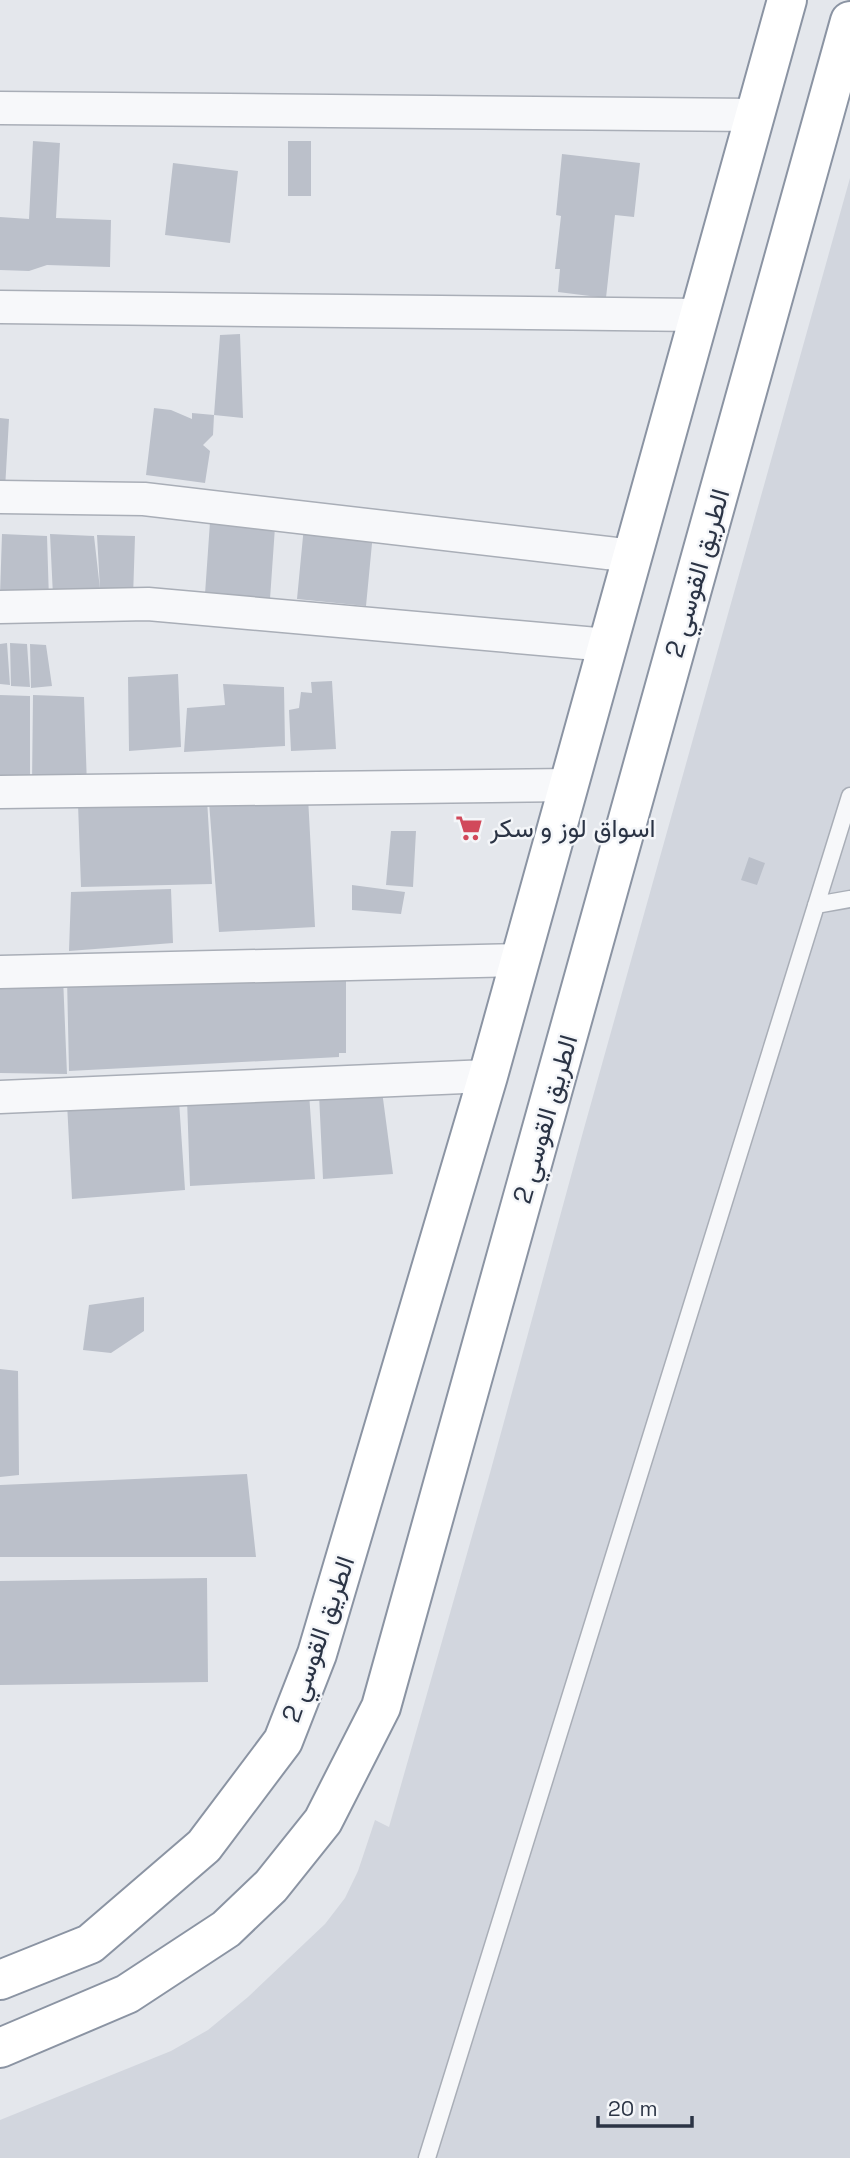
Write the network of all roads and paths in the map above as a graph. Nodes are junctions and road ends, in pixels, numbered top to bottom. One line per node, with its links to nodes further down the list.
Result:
1 (787, 0): 4 (highway, الطريق القوسي 2)
2 (850, 21): 21 (highway, الطريق القوسي 2)
3 (0, 108): 4 (street)
4 (755, 115): 6 (highway, الطريق القوسي 2)
5 (0, 307): 6 (street)
6 (699, 315): 8 (highway, الطريق القوسي 2)
7 (0, 497): 8 (street)
8 (633, 556): 10 (highway, الطريق القوسي 2)
9 (0, 607): 10 (street)
10 (608, 645): 11 (highway, الطريق القوسي 2)
11 (569, 785): 12 (street); 16 (highway, الطريق القوسي 2)
12 (0, 792)
13 (850, 796): 15 (lane)
14 (850, 899): 15 (lane)
15 (816, 905): 22 (lane)
16 (520, 960): 17 (street); 18 (highway, الطريق القوسي 2)
17 (0, 972)
18 (488, 1076): 19 (street); 20 (highway, الطريق القوسي 2)
19 (0, 1097)
20 (0, 1980)
21 (0, 2048)
22 (427, 2158)

